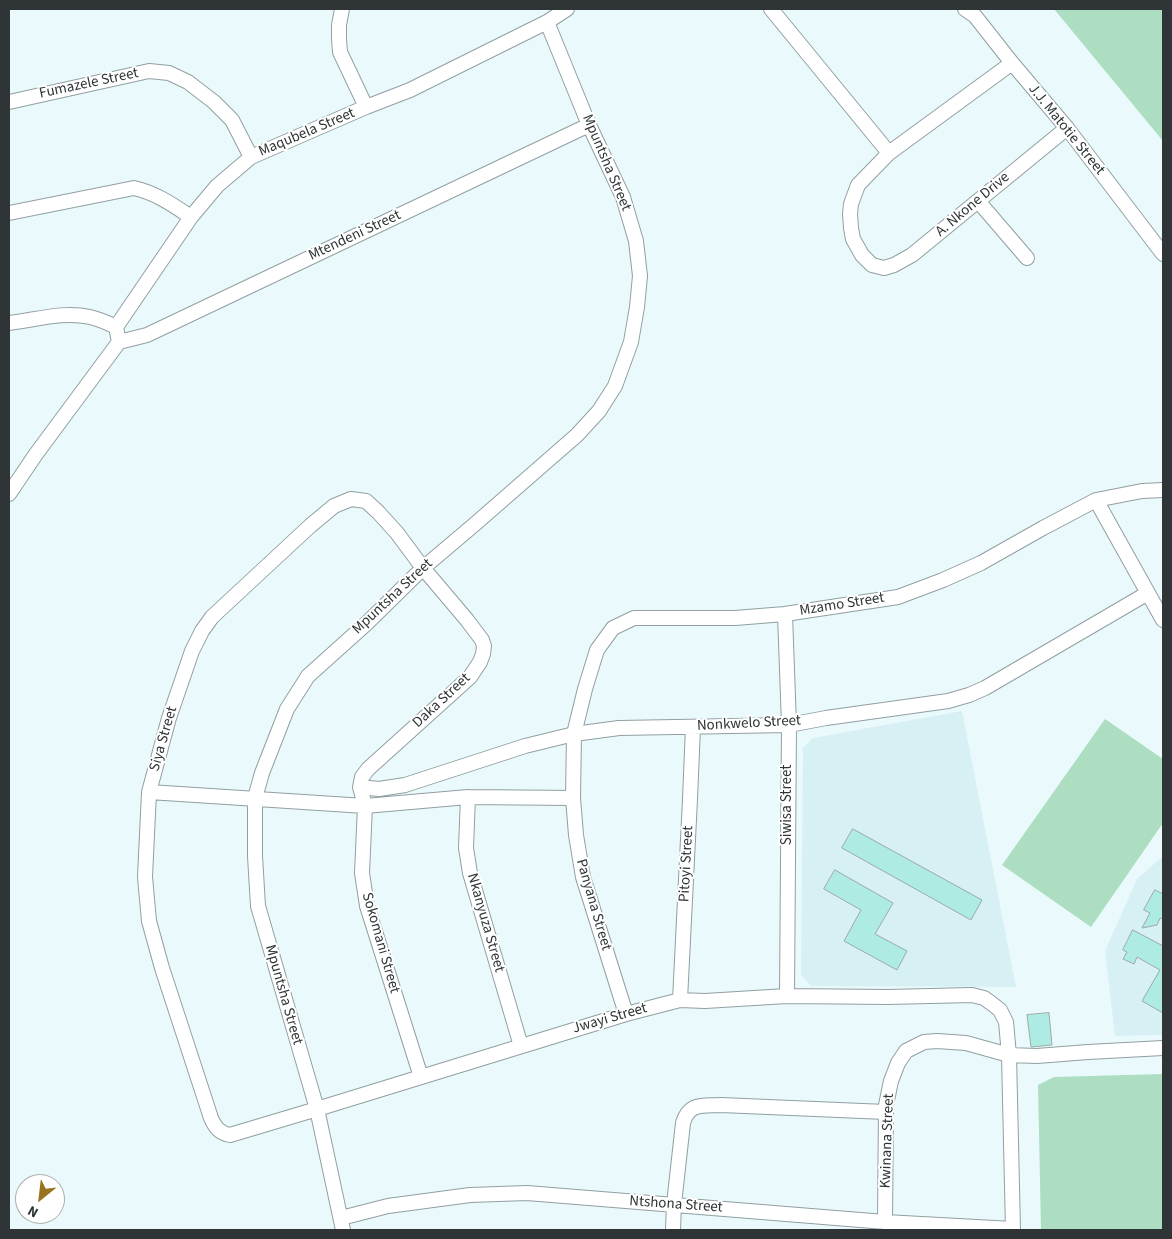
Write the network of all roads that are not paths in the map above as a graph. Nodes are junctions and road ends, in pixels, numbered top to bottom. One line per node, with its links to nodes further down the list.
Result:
1 (342, 9): 8 (street)
2 (568, 9): 5 (street)
3 (771, 9): 11 (street)
4 (965, 9): 6 (street, J.J. Matotie Street)
5 (547, 22): 8 (street, Maqubela Street); 9 (street, Mpuntsha Street)
6 (1012, 63): 10 (street, J.J. Matotie Street); 11 (street)
7 (9, 102): 12 (street, Fumazele Street)
8 (366, 107): 12 (street, Maqubela Street)
9 (590, 126): 20 (street, Mtendeni Street); 24 (street, Mpuntsha Street)
10 (1066, 128): 13 (street, A. Nkone Drive); 16 (street, J.J. Matotie Street)
11 (889, 153): 13 (street, A. Nkone Drive)
12 (252, 157): 15 (street, Maqubela Street)
13 (978, 201): 17 (street)
14 (9, 213): 15 (street)
15 (191, 217): 19 (street, Maqubela Street)
16 (1163, 254)
17 (1027, 258)
18 (9, 323): 19 (street)
19 (116, 326): 20 (street)
20 (119, 342): 22 (street)
21 (1163, 490): 23 (street, Mzamo Street)
22 (9, 494)
23 (1096, 500): 25 (street); 26 (street, Mzamo Street)
24 (423, 568): 31 (street, Daka Street); 32 (street, Siya Street); 34 (street, Mpuntsha Street)
25 (1148, 593): 27 (street); 28 (street, Nonkwelo Street)
26 (785, 614): 28 (street, Siwisa Street); 30 (street, Mzamo Street)
27 (1163, 620)
28 (789, 725): 29 (street, Nonkwelo Street); 37 (street, Siwisa Street)
29 (693, 727): 30 (street, Nonkwelo Street); 38 (street, Pitoyi Street)
30 (574, 734): 31 (street, Nonkwelo Street); 35 (street, Panyana Street)
31 (360, 787): 36 (street)
32 (149, 792): 34 (street); 46 (street, Siya Street)
33 (468, 797): 35 (street); 36 (street); 40 (street, Nkanyuza Street)
34 (256, 798): 36 (street); 44 (street, Mpuntsha Street)
35 (573, 798): 39 (street, Panyana Street)
36 (365, 806): 43 (street, Sokomani Street)
37 (787, 996): 38 (street, Jwayi Street); 42 (street, Jwayi Street)
38 (680, 1000): 39 (street, Jwayi Street)
39 (626, 1014): 40 (street, Jwayi Street)
40 (521, 1046): 43 (street, Jwayi Street)
41 (1163, 1048): 42 (street, Kwinana Street)
42 (1009, 1055): 45 (street, Kwinana Street); 51 (street)
43 (420, 1077): 44 (street, Jwayi Street)
44 (317, 1109): 46 (street, Jwayi Street); 49 (street, Mpuntsha Street)
45 (886, 1112): 47 (street); 48 (street, Kwinana Street)
46 (230, 1135)
47 (674, 1204): 48 (street, Ntshona Street); 49 (street, Ntshona Street); 50 (street)
48 (885, 1222): 51 (street, Ntshona Street)
49 (342, 1224)
50 (672, 1230)
51 (1012, 1230)

